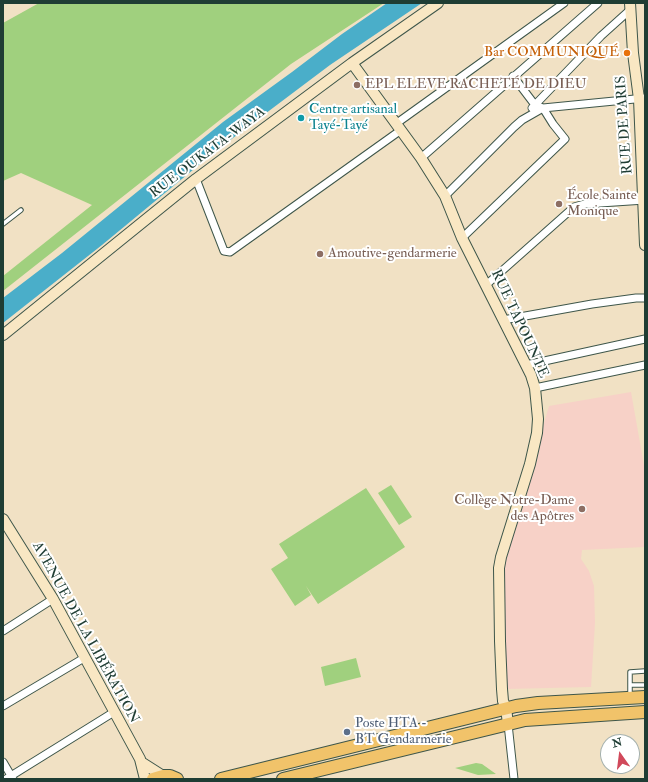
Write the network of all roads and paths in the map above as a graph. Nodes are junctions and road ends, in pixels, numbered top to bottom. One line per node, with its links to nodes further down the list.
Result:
1 (438, 3): 5 (street, RUE OUKATA-WAYA)
2 (564, 3): 11 (street)
3 (598, 3): 6 (street)
4 (630, 6): 7 (street, RUE DE PARIS); 8 (street)
5 (352, 63): 11 (street, RUE TAPOUNTE); 13 (street, RUE OUKATA-WAYA)
6 (513, 76): 8 (street); 12 (street)
7 (642, 98): 9 (street); 15 (street, RUE DE PARIS)
8 (535, 105): 9 (street); 10 (street)
9 (543, 108): 10 (street); 18 (street)
10 (522, 120): 14 (street)
11 (399, 127): 12 (street, RUE TAPOUNTE); 13 (street)
12 (422, 158): 14 (street, RUE TAPOUNTE)
13 (196, 179): 23 (street, RUE OUKATA-WAYA)
14 (445, 196): 18 (street, RUE TAPOUNTE)
15 (644, 200): 19 (street, RUE DE PARIS); 20 (street)
16 (21, 210): 17 (lane)
17 (3, 224)
18 (462, 238): 20 (street, RUE TAPOUNTE)
19 (645, 245)
20 (486, 285): 22 (street, RUE TAPOUNTE)
21 (645, 298): 22 (street)
22 (503, 320): 25 (street, RUE TAPOUNTE)
23 (3, 335)
24 (645, 339): 25 (street)
25 (526, 365): 27 (street, RUE TAPOUNTE)
26 (645, 365): 27 (street)
27 (534, 388): 38 (street, RUE TAPOUNTE)
28 (3, 519): 29 (street, AVENUE DE LA LIBÉRATION)
29 (53, 599): 30 (street); 31 (street, AVENUE DE LA LIBÉRATION)
30 (3, 631)
31 (84, 658): 37 (street); 39 (street, AVENUE DE LA LIBÉRATION)
32 (645, 671): 34 (lane)
33 (645, 684): 34 (lane)
34 (630, 685): 36 (lane)
35 (645, 697): 36 (highway)
36 (630, 698): 38 (highway)
37 (3, 706)
38 (506, 708): 41 (street, RUE TAPOUNTE); 42 (highway)
39 (114, 712): 44 (street, AVENUE DE LA LIBÉRATION); 47 (street)
40 (645, 712): 41 (highway)
41 (508, 724): 45 (highway); 52 (street)
42 (319, 754): 45 (highway); 50 (highway)
43 (3, 762): 47 (street)
44 (141, 762): 46 (street); 48 (street)
45 (323, 769): 51 (highway)
46 (158, 777): 49 (highway)
47 (10, 778)
48 (145, 779)
49 (177, 779)
50 (221, 779)
51 (283, 779)
52 (514, 779)

